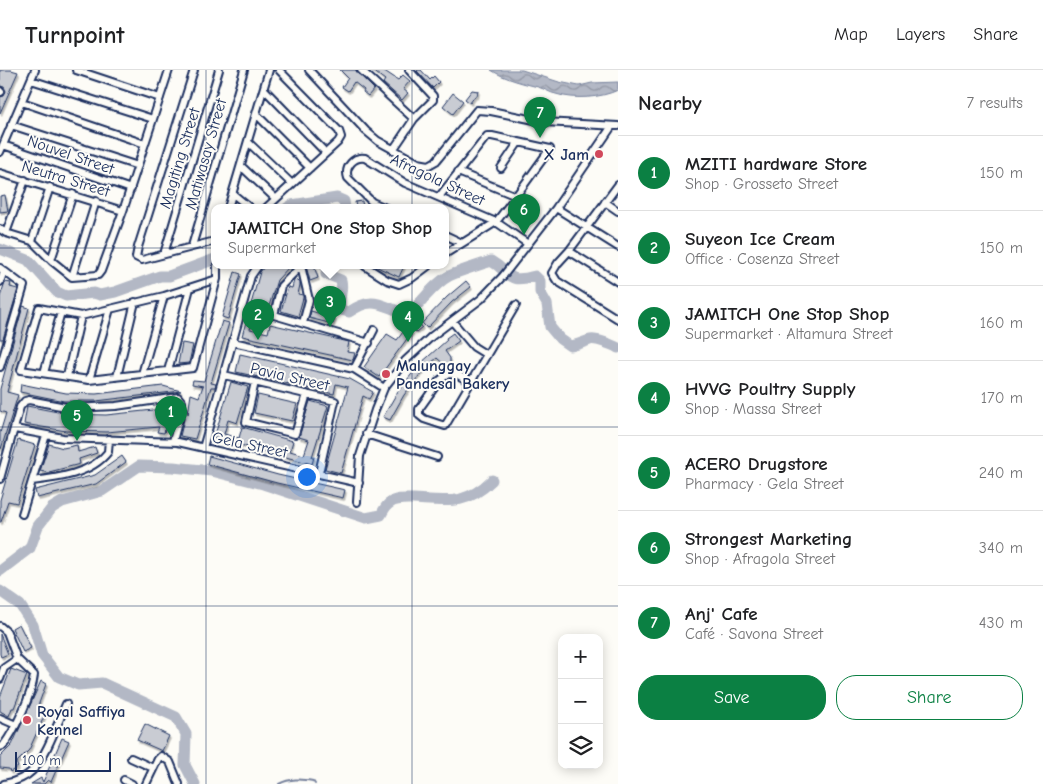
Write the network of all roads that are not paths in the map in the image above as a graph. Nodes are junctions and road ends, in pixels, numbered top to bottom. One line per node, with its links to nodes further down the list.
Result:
1 (35, 70): 12 (street)
2 (76, 70): 14 (street)
3 (169, 70): 14 (street)
4 (194, 70): 66 (street)
5 (219, 70): 66 (street, Magiting Street)
6 (244, 70): 62 (street, Matiwasay Street)
7 (270, 70): 13 (street)
8 (279, 70): 27 (street)
9 (310, 70): 25 (street)
10 (361, 70): 18 (street)
11 (409, 70): 18 (street)
12 (31, 80): 15 (street); 17 (street)
13 (264, 89): 16 (street); 27 (street)
14 (160, 98): 17 (street)
15 (22, 102): 19 (street); 23 (street)
16 (256, 114): 21 (street); 30 (street)
17 (153, 119): 23 (street)
18 (414, 119): 25 (street)
19 (11, 125): 24 (street); 28 (street)
20 (615, 126): 25 (street); 50 (street)
21 (248, 142): 29 (street); 35 (street)
22 (518, 143): 31 (street); 32 (street); 41 (street)
23 (145, 144): 28 (street)
24 (3, 145): 26 (street); 38 (street, Nouvel Street)
25 (393, 150)
26 (0, 152)
27 (326, 153): 30 (street)
28 (138, 166): 38 (street)
29 (241, 166): 40 (street); 43 (street)
30 (310, 168): 35 (street)
31 (501, 168)
32 (458, 172): 41 (street); 42 (street)
33 (0, 173): 34 (street, Neutra Street)
34 (25, 180): 37 (street, Neutra Street); 56 (street)
35 (292, 184): 43 (street)
36 (618, 185): 45 (street)
37 (50, 187): 39 (street, Neutra Street); 58 (street)
38 (131, 189): 52 (street)
39 (73, 194): 44 (street, Neutra Street); 67 (street)
40 (233, 194): 46 (street); 47 (street)
41 (516, 196): 53 (street)
42 (439, 197): 49 (street, Afragola Street); 53 (street, Afragola Street)
43 (276, 200): 48 (street)
44 (96, 201): 52 (street, Neutra Street); 75 (street)
45 (605, 202): 51 (street); 54 (street)
46 (229, 204)
47 (245, 204)
48 (271, 204)
49 (371, 204)
50 (556, 208): 54 (street); 61 (street)
51 (618, 210)
52 (124, 211): 75 (street)
53 (496, 222): 60 (street); 61 (street, Afragola Street)
54 (586, 227): 63 (street); 65 (street)
55 (0, 229): 56 (street)
56 (6, 233): 58 (street)
57 (449, 237): 60 (street)
58 (32, 241): 67 (street)
59 (211, 242): 62 (street)
60 (462, 243): 64 (street)
61 (528, 244): 87 (street)
62 (192, 246): 66 (street)
63 (618, 247)
64 (449, 251)
65 (569, 251): 78 (street); 86 (street)
66 (164, 254)
67 (51, 260): 75 (street)
68 (2, 269): 77 (street); 92 (street)
69 (217, 269): 76 (street)
70 (256, 269): 90 (street)
71 (298, 269): 88 (street)
72 (302, 269): 88 (street)
73 (370, 269): 74 (street)
74 (424, 269)
75 (72, 277)
76 (217, 279): 79 (street); 96 (street)
77 (0, 282)
78 (618, 282)
79 (190, 288): 80 (street); 96 (street)
80 (164, 296): 81 (street); 98 (street)
81 (135, 302): 83 (street); 101 (street)
82 (516, 305): 93 (street)
83 (110, 309): 85 (street); 102 (street)
84 (61, 312): 85 (street); 97 (street); 97 (street)
85 (81, 316): 100 (street)
86 (618, 319)
87 (452, 321): 93 (street); 105 (street)
88 (304, 323): 91 (street)
89 (374, 330): 91 (street)
90 (233, 342): 95 (street); 99 (street)
91 (369, 342): 95 (street)
92 (3, 344): 94 (street)
93 (487, 355): 104 (street)
94 (0, 367)
95 (354, 369): 105 (street)
96 (168, 370): 98 (street)
97 (44, 373): 100 (street)
98 (142, 374): 101 (street)
99 (224, 375): 103 (street, Pavia Street); 112 (street)
100 (67, 376): 102 (street)
101 (117, 377): 102 (street)
102 (89, 380)
103 (255, 382): 106 (street, Pavia Street); 106 (street)
104 (471, 382): 104 (street)
105 (384, 388): 108 (street)
106 (307, 394): 114 (street, Pavia Street)
107 (15, 430): 109 (street, Gela Street); 111 (street); 115 (street)
108 (366, 434): 113 (street); 117 (street)
109 (46, 435): 110 (street, Gela Street); 116 (street)
110 (109, 439): 111 (street, Gela Street); 116 (street)
111 (173, 442): 112 (street, Gela Street)
112 (204, 448): 114 (street, Gela Street)
113 (437, 457)
114 (319, 473): 117 (street, Gela Street)
115 (0, 479)
116 (32, 481): 119 (street)
117 (359, 483): 118 (street)
118 (357, 502)
119 (22, 514)
120 (0, 626): 121 (street)
121 (17, 659): 122 (street); 125 (street)
122 (0, 679)
123 (66, 704): 131 (street)
124 (0, 718): 125 (street)
125 (16, 724): 126 (street)
126 (0, 747)
127 (131, 758): 128 (street)
128 (153, 768): 130 (street); 133 (street)
129 (124, 780): 132 (street)
130 (176, 782)
131 (4, 784)
132 (132, 784)
133 (146, 784)

